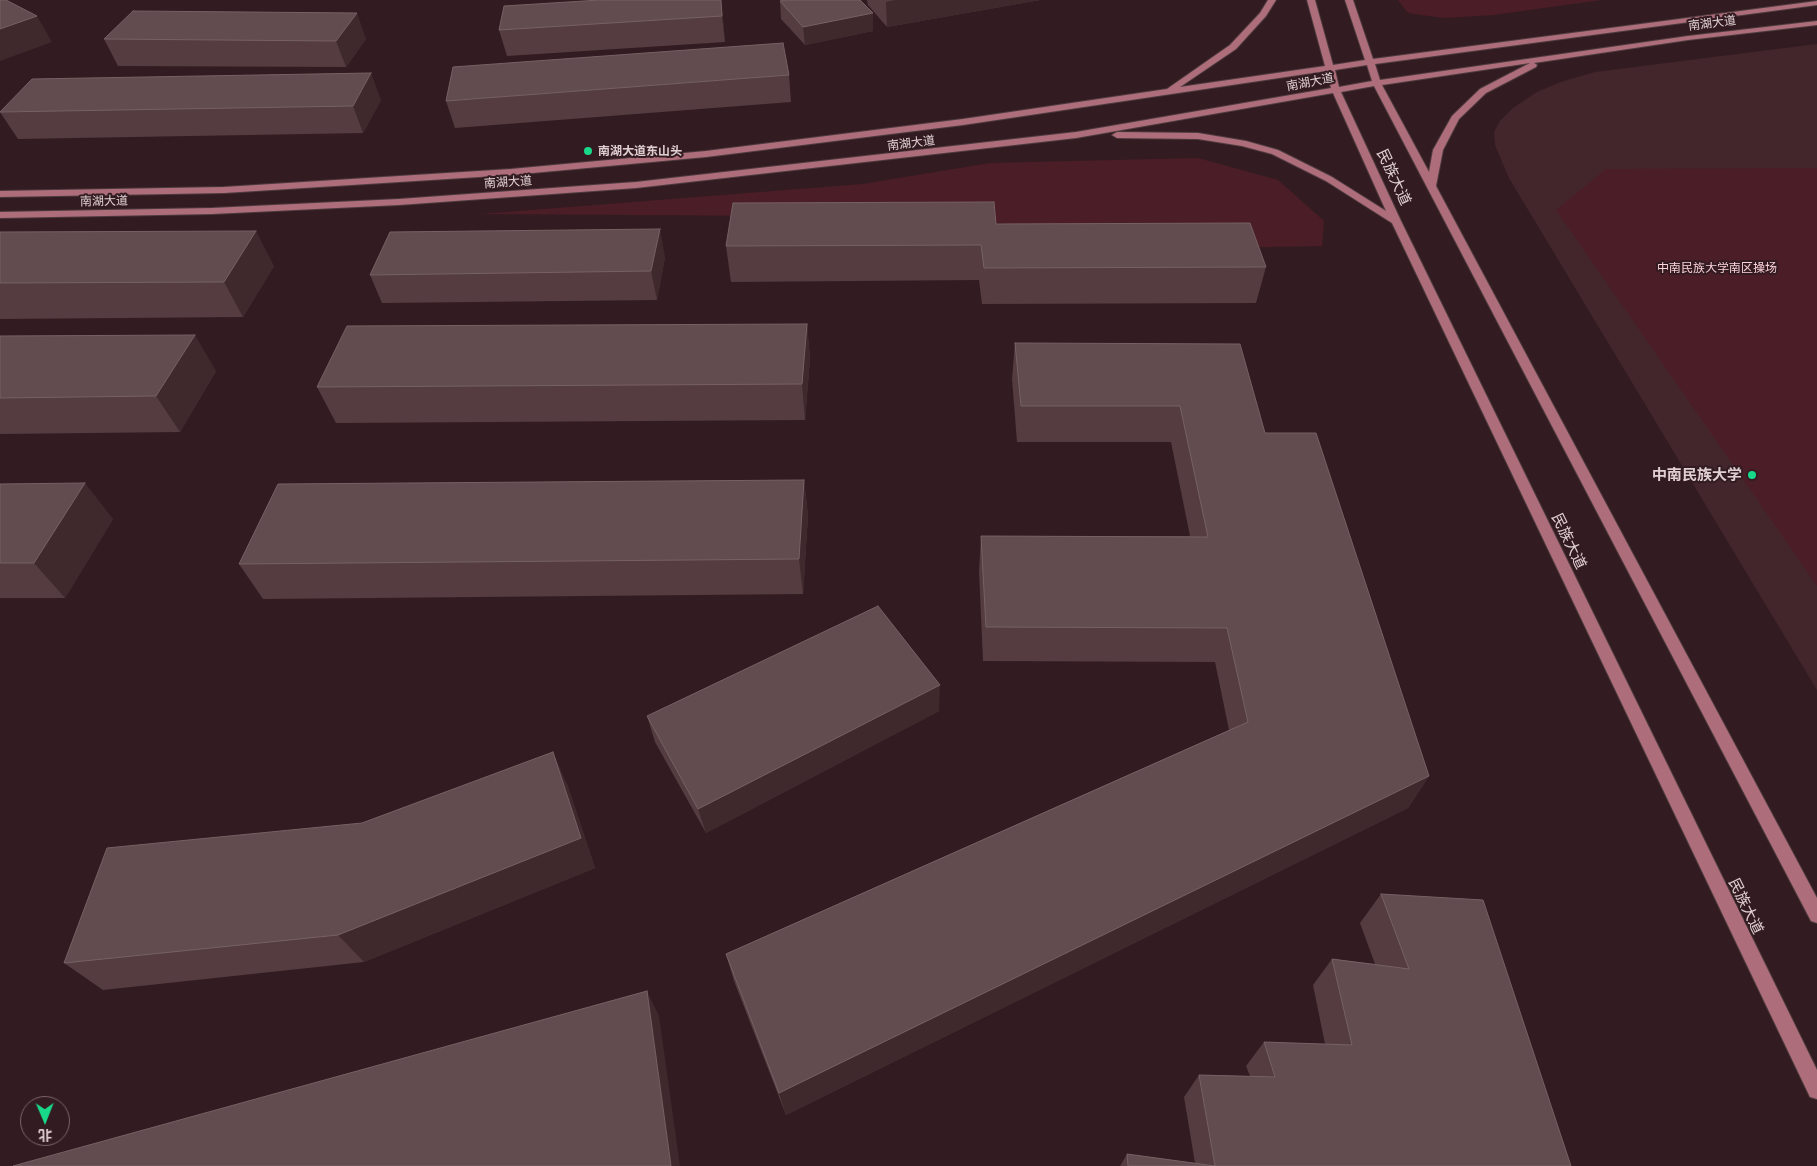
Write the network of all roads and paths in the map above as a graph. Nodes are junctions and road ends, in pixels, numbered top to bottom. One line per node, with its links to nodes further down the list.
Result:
1 (1272, 0): 11 (main road)
2 (1311, 0): 8 (main road, 民族大道)
3 (1350, 0): 7 (main road, 民族大道)
4 (1817, 3): 7 (main road, 南湖大道)
5 (1817, 23): 6 (main road, 南湖大道)
6 (1545, 59): 9 (main road, 南湖大道); 13 (main road)
7 (1369, 62): 8 (main road, 南湖大道); 9 (main road, 民族大道)
8 (1329, 68): 10 (main road, 民族大道); 11 (main road, 南湖大道)
9 (1377, 83): 10 (main road, 南湖大道); 13 (main road, 民族大道)
10 (1336, 90): 12 (main road, 南湖大道); 16 (main road, 民族大道)
11 (1163, 94): 14 (main road, 南湖大道)
12 (1076, 135): 15 (main road, 南湖大道); 16 (main road)
13 (1430, 187): 17 (main road, 民族大道)
14 (0, 194)
15 (0, 215)
16 (1396, 221): 18 (main road, 民族大道)
17 (1817, 915)
18 (1817, 1090)

